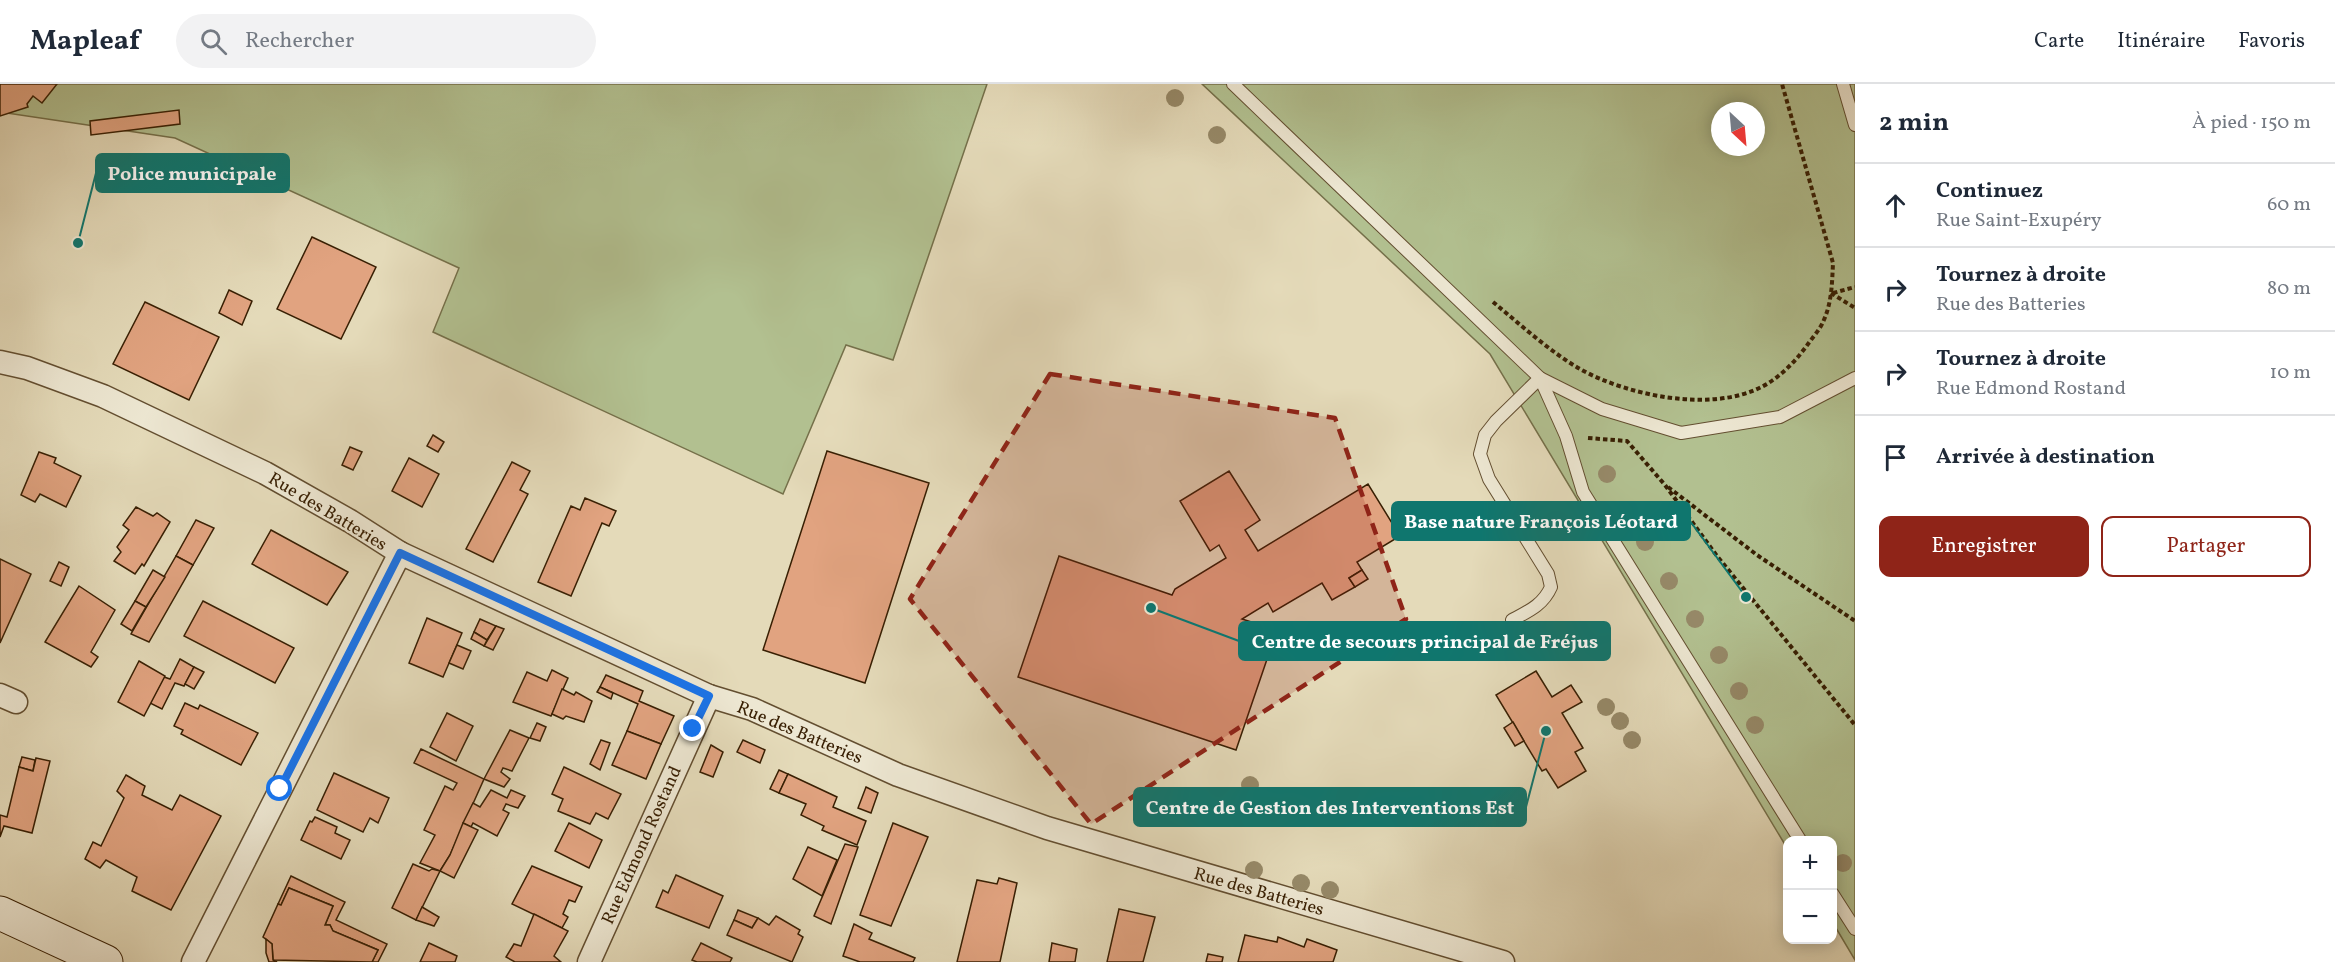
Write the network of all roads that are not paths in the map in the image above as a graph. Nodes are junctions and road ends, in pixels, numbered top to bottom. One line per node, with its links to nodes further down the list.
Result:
1 (1233, 84): 5 (lane)
2 (1843, 84): 3 (lane)
3 (1855, 125)
4 (0, 362): 7 (street, Rue des Batteries)
5 (1540, 378): 6 (lane); 8 (lane); 10 (lane)
6 (1855, 378)
7 (400, 553): 9 (street, Rue des Batteries); 16 (street)
8 (1512, 620)
9 (709, 696): 14 (street, Rue des Batteries); 17 (street, Rue Edmond Rostand)
10 (1797, 836)
11 (1837, 900): 13 (lane)
12 (0, 913): 15 (street)
13 (1855, 929)
14 (1493, 961)
15 (106, 962)
16 (193, 962)
17 (589, 962)

